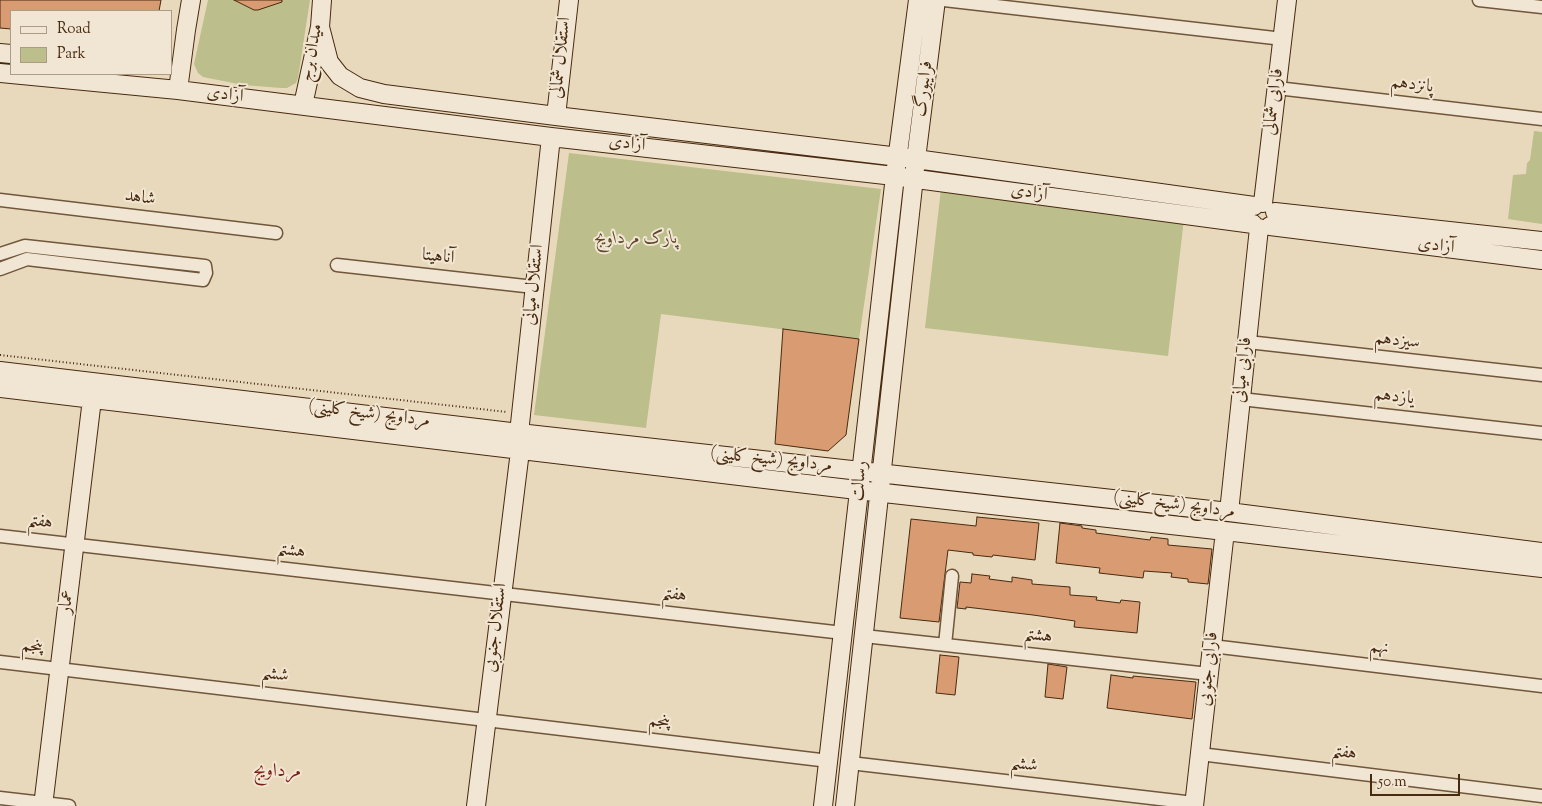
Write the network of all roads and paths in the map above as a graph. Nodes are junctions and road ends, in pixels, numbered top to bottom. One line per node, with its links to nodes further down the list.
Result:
1 (191, 0): 11 (main road)
2 (322, 0): 10 (main road, میدان برج)
3 (569, 0): 18 (main road, استقلال شمالی)
4 (918, 0): 21 (main road, فرایبورگ)
5 (936, 0): 19 (main road, فرایبورگ)
6 (944, 0): 12 (street)
7 (1287, 0): 12 (main road, فارابی شمالی)
8 (1479, 0): 9 (street)
9 (1542, 7)
10 (320, 27): 17 (main road, میدان برج); 18 (main road, آزادی)
11 (186, 30): 13 (main road); 16 (main road)
12 (1283, 39): 15 (main road, فارابی شمالی)
13 (172, 49)
14 (21, 75): 16 (main road, آزادی)
15 (1277, 88): 20 (street, پانزدهم); 34 (main road, فارابی شمالی)
16 (178, 90): 17 (main road, آزادی)
17 (302, 106): 22 (main road, آزادی)
18 (556, 116): 23 (main road, آزادی)
19 (921, 119): 25 (main road, فرایبورگ); 26 (main road)
20 (1542, 119)
21 (901, 131): 23 (main road); 24 (main road, فرایبورگ)
22 (551, 137): 27 (main road, آزادی); 41 (main road, استقلال میانی)
23 (862, 152): 24 (main road, آزادی)
24 (898, 156): 25 (main road, آزادی); 28 (main road, رسالت)
25 (916, 159): 26 (main road, آزادی); 29 (main road, فرایبورگ)
26 (940, 162): 34 (main road, آزادی)
27 (864, 172): 28 (main road, آزادی); 32 (main road)
28 (895, 176): 29 (main road, آزادی); 32 (main road, رسالت)
29 (914, 178): 30 (main road, آزادی); 33 (main road, رسالت)
30 (942, 183): 33 (main road); 34 (main road, آزادی)
31 (0, 200): 35 (street, شاهد)
32 (892, 204): 53 (main road, رسالت)
33 (910, 208): 54 (main road, رسالت)
34 (1262, 217): 36 (main road, آزادی); 38 (main road, آزادی); 42 (main road, فارابی میانی)
35 (276, 233)
36 (1542, 241)
37 (0, 254): 40 (street)
38 (1542, 260)
39 (337, 265): 41 (street, آناهیتا)
40 (0, 268)
41 (534, 286): 49 (main road, استقلال میانی)
42 (1248, 342): 45 (street, سیزدهم); 48 (main road, فارابی میانی)
43 (0, 355): 49 (path)
44 (0, 371): 50 (main road, مرداویج (شیخ کلینی))
45 (1542, 375)
46 (0, 388): 47 (main road, مرداویج (شیخ کلینی))
47 (92, 399): 52 (main road, مرداویج (شیخ کلینی)); 60 (main road, عمار)
48 (1241, 399): 51 (street, یازدهم); 57 (main road, فارابی میانی)
49 (521, 413): 50 (main road, استقلال میانی)
50 (519, 432): 53 (main road, مرداویج (شیخ کلینی))
51 (1542, 433)
52 (520, 450): 55 (main road, مرداویج (شیخ کلینی)); 64 (main road, استقلال جنوبی)
53 (862, 471): 54 (main road, مرداویج (شیخ کلینی)); 55 (main road, رسالت)
54 (882, 473): 56 (main road); 57 (main road, مرداویج (شیخ کلینی))
55 (860, 491): 56 (main road, مرداویج (شیخ کلینی)); 65 (main road, رسالت)
56 (880, 493): 58 (main road, مرداویج (شیخ کلینی)); 66 (main road, رسالت)
57 (1229, 512): 61 (main road, مرداویج (شیخ کلینی))
58 (1225, 531): 62 (main road, مرداویج (شیخ کلینی)); 68 (main road, فارابی جنوبی)
59 (0, 536): 60 (street, هفتم)
60 (75, 544): 64 (street, هشتم); 70 (main road, عمار)
61 (1542, 552)
62 (1542, 568)
63 (952, 576): 67 (street)
64 (502, 594): 65 (street, هفتم); 73 (main road, استقلال جنوبی)
65 (843, 633): 75 (main road, رسالت)
66 (864, 636): 67 (street, هشتم); 76 (main road, رسالت)
67 (945, 645): 71 (street, هشتم)
68 (1212, 646): 71 (main road, فارابی جنوبی); 72 (street, نهم)
69 (0, 662): 70 (street, پنجم)
70 (60, 668): 73 (street, ششم); 79 (main road, عمار)
71 (1209, 674): 74 (main road, فارابی جنوبی)
72 (1542, 686)
73 (486, 720): 75 (street, پنجم); 82 (main road, استقلال جنوبی)
74 (1200, 754): 77 (street, هفتم); 80 (main road, فارابی جنوبی)
75 (829, 760): 83 (main road, رسالت)
76 (850, 763): 80 (street, ششم); 84 (main road, رسالت)
77 (1542, 796)
78 (0, 798): 79 (street)
79 (44, 804): 81 (street)
80 (1194, 805)
81 (69, 806)
82 (476, 806)
83 (824, 806)
84 (845, 806)

